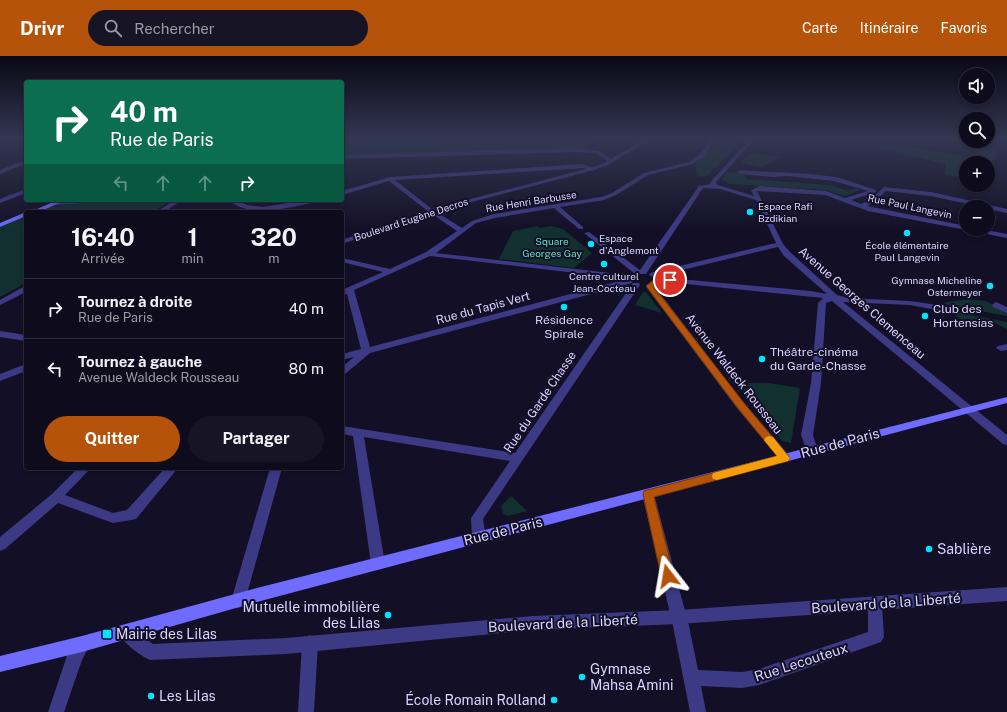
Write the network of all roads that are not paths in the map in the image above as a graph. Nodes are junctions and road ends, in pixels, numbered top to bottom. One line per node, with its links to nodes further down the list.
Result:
1 (529, 170): 6 (street)
2 (590, 170): 27 (street, Boulevard Eugène Decros)
3 (666, 170): 22 (street, Rue Henri Barbusse)
4 (728, 170): 7 (street)
5 (740, 172): 10 (street)
6 (390, 179): 12 (street); 27 (street)
7 (715, 185): 13 (street); 40 (street)
8 (756, 188): 13 (street, Avenue Georges Clemenceau); 14 (street, Rue Paul Langevin)
9 (883, 190): 10 (street); 21 (street); 28 (street)
10 (874, 191): 14 (street)
11 (24, 192): 15 (street)
12 (344, 192)
13 (758, 199): 36 (street, Avenue Georges Clemenceau)
14 (845, 200): 21 (street, Rue Paul Langevin)
15 (0, 201)
16 (72, 202): 20 (street)
17 (176, 202): 24 (street)
18 (235, 202): 25 (street)
19 (307, 202): 26 (street)
20 (56, 203): 23 (main road)
21 (861, 206): 31 (street, Rue Paul Langevin)
22 (556, 207): 32 (street, Rue Henri Barbusse); 40 (street)
23 (38, 210)
24 (162, 210)
25 (263, 210)
26 (263, 210)
27 (431, 211): 32 (street); 35 (street, Boulevard Eugène Decros)
28 (1007, 211)
29 (24, 215): 30 (main road)
30 (0, 224)
31 (959, 227)
32 (462, 231): 37 (street, Rue Henri Barbusse)
33 (995, 234): 34 (street)
34 (1007, 236)
35 (344, 241)
36 (780, 244): 41 (street); 45 (street, Avenue Georges Clemenceau)
37 (428, 254): 39 (street, Rue Henri Barbusse); 42 (street)
38 (344, 260): 39 (street)
39 (390, 271): 44 (street, Rue Henri Barbusse)
40 (640, 272): 41 (street); 42 (street)
41 (653, 280): 42 (street); 45 (street); 64 (street, Avenue Waldeck Rousseau)
42 (631, 281): 52 (street, Rue du Tapis Vert); 63 (street, Rue du Garde Chasse)
43 (24, 290): 46 (street)
44 (345, 290): 52 (street)
45 (834, 298): 48 (street); 58 (street, Avenue Georges Clemenceau); 62 (street)
46 (0, 303)
47 (996, 304): 49 (street)
48 (941, 308)
49 (1007, 310)
50 (0, 334): 51 (street)
51 (24, 338)
52 (366, 351): 53 (street, Rue du Tapis Vert); 55 (street)
53 (344, 356)
54 (24, 368): 56 (street)
55 (344, 370)
56 (0, 378)
57 (1007, 400): 58 (main road, Rue de Paris)
58 (970, 410): 61 (street, Avenue Georges Clemenceau); 62 (main road, Rue de Paris)
59 (344, 430): 60 (street)
60 (358, 433): 63 (street); 72 (street)
61 (1007, 441)
62 (812, 451): 64 (main road, Rue de Paris)
63 (518, 458): 70 (street, Rue du Garde Chasse)
64 (785, 458): 68 (main road, Rue de Paris)
65 (83, 470): 69 (street)
66 (170, 470): 69 (street)
67 (275, 470): 74 (street)
68 (648, 494): 70 (main road, Rue de Paris); 76 (street)
69 (56, 497): 71 (street)
70 (479, 538): 72 (main road, Rue de Paris)
71 (0, 545)
72 (378, 564): 74 (main road, Rue de Paris)
73 (1007, 594): 75 (street, Boulevard de la Liberté)
74 (238, 601): 77 (main road, Rue de Paris)
75 (875, 604): 76 (street, Boulevard de la Liberté); 81 (street, Rue Lecouteux)
76 (679, 617): 78 (street, Boulevard de la Liberté); 81 (street)
77 (126, 632): 78 (street, Boulevard de la Liberté); 79 (main road, Rue de Paris)
78 (310, 643): 83 (street)
79 (82, 644): 80 (main road, Rue de Paris); 82 (street)
80 (0, 664)
81 (691, 678): 84 (street)
82 (56, 712)
83 (306, 712)
84 (698, 712)

